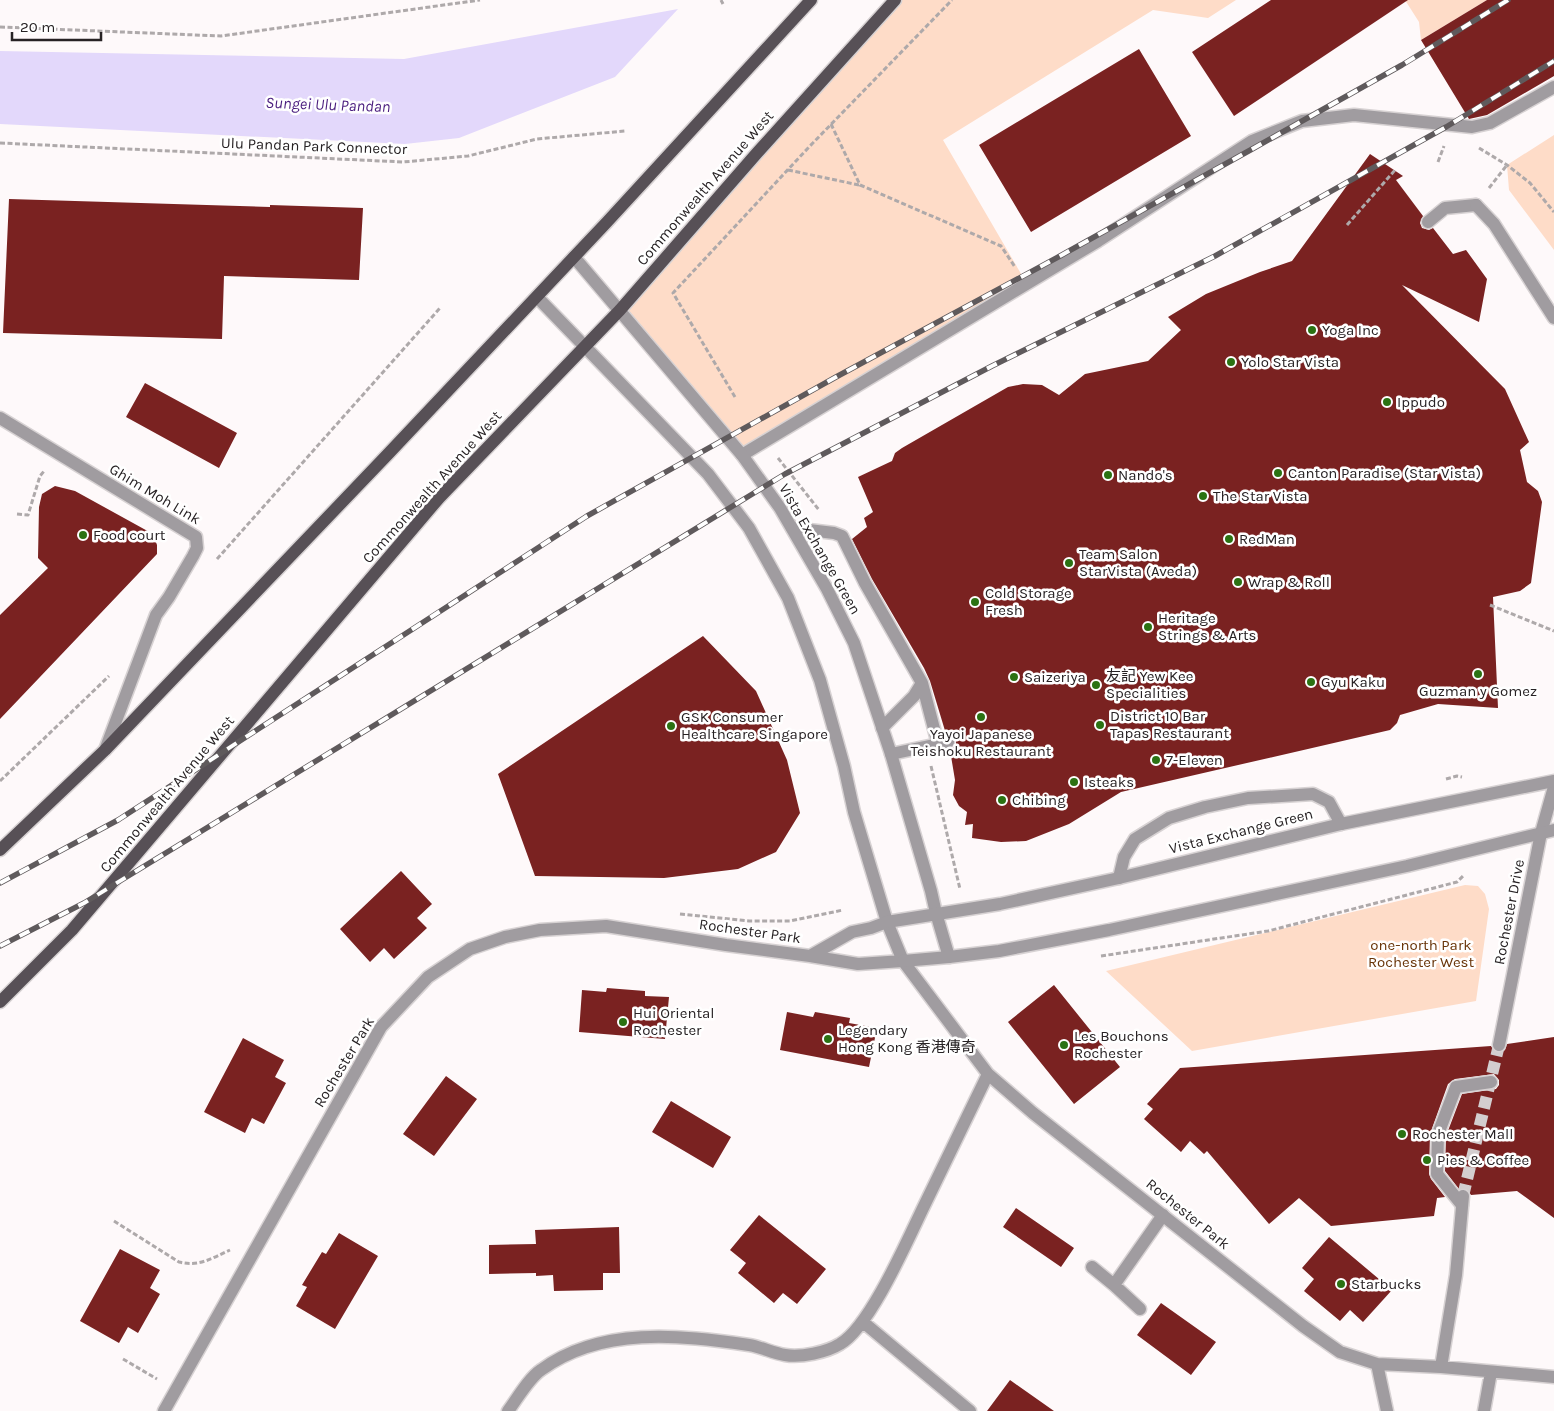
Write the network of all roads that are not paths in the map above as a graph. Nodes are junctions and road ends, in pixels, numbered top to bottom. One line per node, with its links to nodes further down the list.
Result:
1 (811, 0): 5 (main road)
2 (895, 0): 7 (main road, Commonwealth Avenue West)
3 (1554, 87): 11 (street)
4 (1428, 222): 8 (street)
5 (574, 258): 6 (main road); 7 (street, Vista Exchange Green)
6 (537, 297): 9 (street); 15 (main road)
7 (620, 310): 9 (main road, Commonwealth Avenue West); 11 (street, Vista Exchange Green)
8 (1554, 318)
9 (586, 346): 24 (street); 28 (main road, Commonwealth Avenue West)
10 (0, 418): 15 (street, Ghim Moh Link)
11 (742, 455): 12 (street, Vista Exchange Green)
12 (792, 528): 13 (street); 14 (street, Vista Exchange Green)
13 (922, 683): 14 (street); 16 (street)
14 (882, 728): 16 (street, Vista Exchange Green)
15 (105, 750): 21 (main road)
16 (891, 754): 23 (street, Vista Exchange Green)
17 (1554, 781): 19 (street, Vista Exchange Green)
18 (1554, 787): 20 (street, Rochester Drive)
19 (1341, 824): 22 (street, Vista Exchange Green); 22 (street)
20 (1548, 831): 26 (street); 29 (street, Rochester Drive)
21 (0, 850)
22 (1119, 878): 23 (street, Vista Exchange Green)
23 (936, 913): 24 (street, Vista Exchange Green); 26 (street, Vista Exchange Green)
24 (887, 922): 25 (street, Rochester Park); 27 (street)
25 (810, 956): 27 (street, Rochester Park); 41 (street, Rochester Park)
26 (949, 958): 27 (street)
27 (903, 961): 30 (street, Rochester Park)
28 (0, 1002)
29 (1499, 1045)
30 (988, 1074): 32 (street, Rochester Park); 36 (street)
31 (1491, 1082): 38 (street)
32 (1163, 1215): 34 (street); 37 (street, Rochester Park)
33 (1092, 1267): 34 (street)
34 (1114, 1286): 35 (street)
35 (1140, 1309)
36 (863, 1322): 42 (street); 43 (street)
37 (1378, 1364): 38 (street, Rochester Park); 44 (street)
38 (1440, 1367): 39 (street, Rochester Park)
39 (1491, 1372): 40 (street, Rochester Park); 45 (street)
40 (1554, 1377)
41 (164, 1411)
42 (508, 1411)
43 (970, 1411)
44 (1387, 1411)
45 (1484, 1411)

